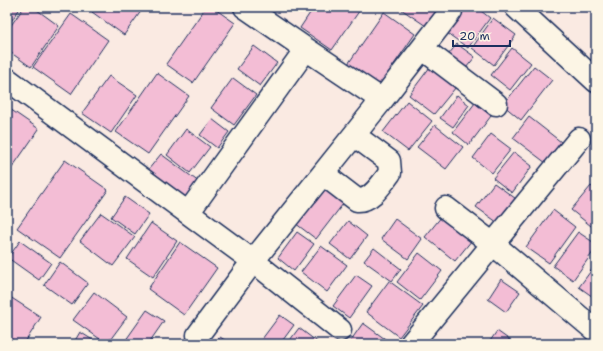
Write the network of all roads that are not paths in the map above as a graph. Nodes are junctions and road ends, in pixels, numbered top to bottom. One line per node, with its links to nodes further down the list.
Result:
1 (245, 7): 4 (street)
2 (516, 7): 7 (street)
3 (452, 11): 5 (street)
4 (306, 49): 8 (street); 14 (street)
5 (423, 49): 8 (street); 9 (street)
6 (7, 79): 14 (street)
7 (596, 81)
8 (382, 100): 10 (street)
9 (496, 104)
10 (354, 135): 12 (street); 12 (street)
11 (579, 140): 15 (street)
12 (323, 174): 16 (street)
13 (446, 208): 15 (street)
14 (188, 213): 16 (street)
15 (493, 244): 18 (street); 20 (street)
16 (253, 261): 17 (street); 19 (street)
17 (340, 330)
18 (596, 330)
19 (198, 335)
20 (411, 344)

